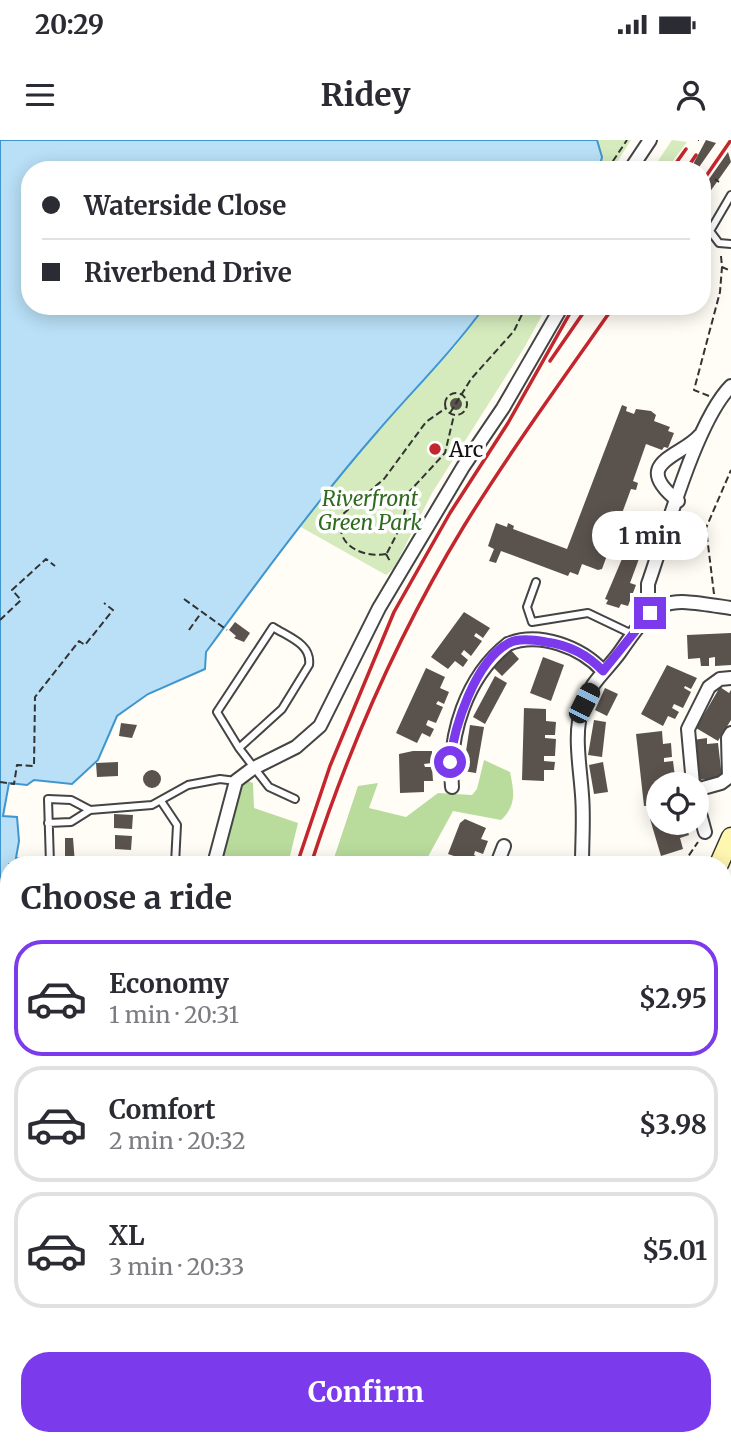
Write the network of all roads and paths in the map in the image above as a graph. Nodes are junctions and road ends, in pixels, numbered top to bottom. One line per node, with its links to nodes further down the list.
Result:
1 (627, 140): 3 (path)
2 (650, 140): 4 (street)
3 (613, 161)
4 (636, 161)
5 (715, 179): 6 (path)
6 (719, 182)
7 (731, 195): 8 (lane)
8 (711, 235): 9 (lane)
9 (731, 244)
10 (722, 256): 11 (path)
11 (722, 267): 12 (path); 17 (path)
12 (731, 271)
13 (522, 315): 16 (path)
14 (557, 315): 40 (street)
15 (731, 386): 17 (street)
16 (461, 395): 18 (path); 19 (path); 20 (path)
17 (719, 400): 21 (street)
18 (446, 408): 19 (path); 20 (path)
19 (450, 413): 20 (path)
20 (454, 415)
21 (703, 432): 23 (street); 23 (street)
22 (731, 470): 28 (path)
23 (678, 501): 29 (street)
24 (55, 566): 32 (path)
25 (536, 582): 35 (lane)
26 (184, 599): 31 (path)
27 (104, 603): 43 (path)
28 (712, 605): 29 (street); 30 (street)
29 (656, 608): 35 (street)
30 (731, 608)
31 (202, 612): 33 (path); 34 (path)
32 (0, 620)
33 (189, 630)
34 (227, 631)
35 (632, 634): 36 (street)
36 (603, 671): 45 (street); 57 (street)
37 (731, 678): 41 (street)
38 (731, 733): 44 (street)
39 (239, 748): 39 (lane); 40 (lane)
40 (252, 769): 42 (street); 46 (lane)
41 (692, 772)
42 (236, 780): 47 (lane); 55 (street)
43 (0, 782)
44 (709, 786)
45 (452, 787)
46 (295, 799)
47 (161, 801): 48 (lane); 54 (lane)
48 (90, 810): 49 (lane); 49 (lane)
49 (48, 823): 53 (lane)
50 (703, 835): 58 (path)
51 (731, 837): 59 (street)
52 (505, 846): 56 (street)
53 (50, 856)
54 (175, 856)
55 (216, 856)
56 (501, 856)
57 (582, 856)
58 (688, 856)
59 (723, 856)

